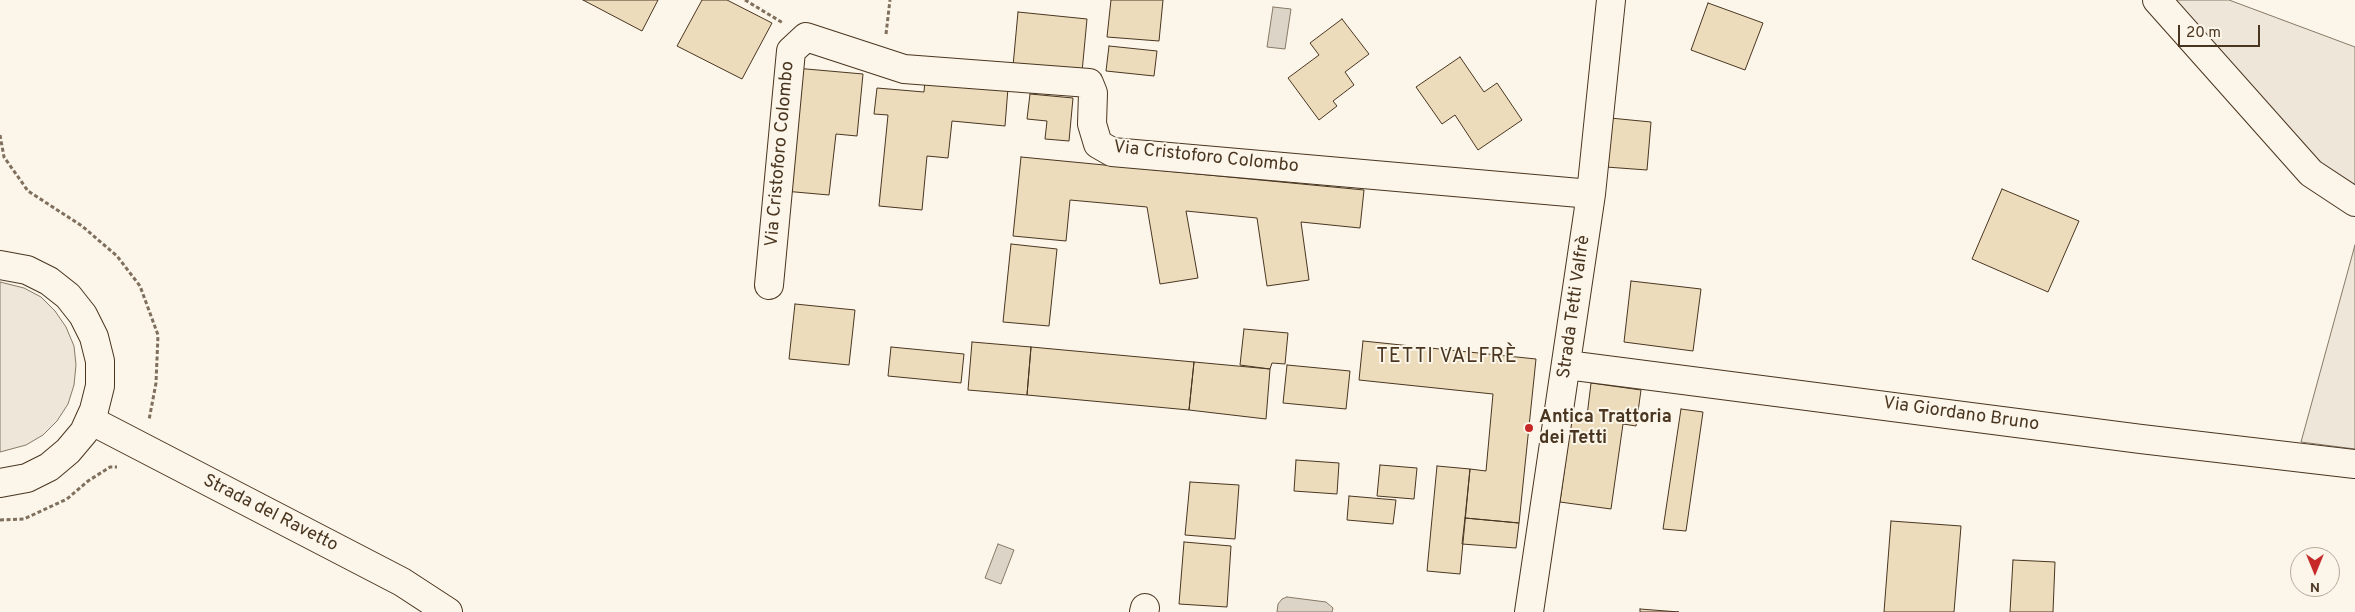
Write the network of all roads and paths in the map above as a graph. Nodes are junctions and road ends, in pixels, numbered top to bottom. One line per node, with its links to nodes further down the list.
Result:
1 (745, 0): 5 (path)
2 (890, 0): 6 (path)
3 (1611, 0): 8 (street, Strada Tetti Valfrè)
4 (2157, 0): 9 (street)
5 (806, 37): 6 (street, Via Cristoforo Colombo); 11 (street, Via Cristoforo Colombo)
6 (882, 61): 8 (street, Via Cristoforo Colombo)
7 (0, 135): 14 (path)
8 (1591, 194): 12 (street, Strada Tetti Valfrè)
9 (2355, 202)
10 (0, 265): 13 (street)
11 (769, 285)
12 (1567, 365): 15 (street, Via Giordano Bruno); 19 (street, Strada Tetti Valfrè)
13 (90, 420): 14 (street, Strada del Ravetto); 16 (street)
14 (133, 457): 17 (path); 18 (street, Strada del Ravetto)
15 (2355, 464)
16 (0, 483)
17 (0, 520)
18 (448, 612)
19 (1530, 612)

